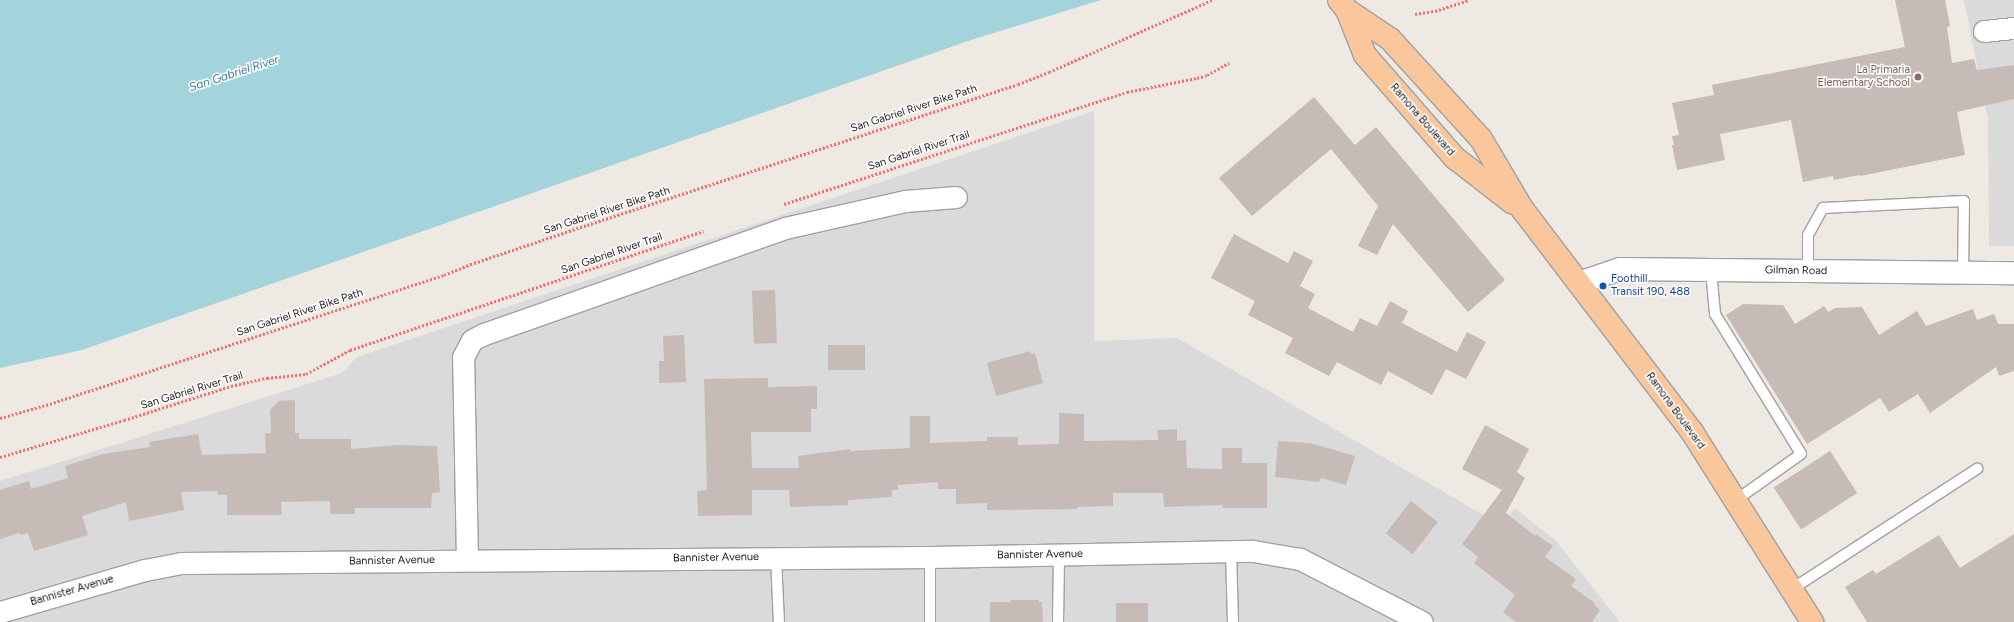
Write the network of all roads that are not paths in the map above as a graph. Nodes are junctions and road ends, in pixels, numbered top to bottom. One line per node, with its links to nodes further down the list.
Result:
1 (1343, 5): 5 (main road, Ramona Boulevard); 5 (main road, Ramona Boulevard)
2 (2014, 28): 3 (street)
3 (1984, 31)
4 (956, 197): 17 (street)
5 (1522, 210): 10 (main road, Ramona Boulevard)
6 (1712, 270): 7 (street, Gilman Road); 10 (street, Gilman Road); 12 (lane)
7 (1808, 271): 8 (street, Gilman Road); 8 (lane)
8 (1963, 273): 9 (street, Gilman Road)
9 (2014, 273)
10 (1579, 283): 12 (main road, Ramona Boulevard)
11 (1977, 469): 18 (lane)
12 (1736, 500): 18 (main road, Ramona Boulevard)
13 (1231, 551): 14 (street, Bannister Avenue); 23 (lane); 24 (street, Bannister Avenue)
14 (1059, 555): 16 (street, Bannister Avenue); 22 (lane)
15 (776, 557): 16 (street, Bannister Avenue); 17 (street, Bannister Avenue); 20 (lane)
16 (930, 557): 21 (lane)
17 (466, 560): 19 (street, Bannister Avenue)
18 (1792, 589): 25 (main road, Ramona Boulevard)
19 (0, 612)
20 (779, 622)
21 (930, 622)
22 (1058, 622)
23 (1233, 622)
24 (1422, 622)
25 (1812, 622)

